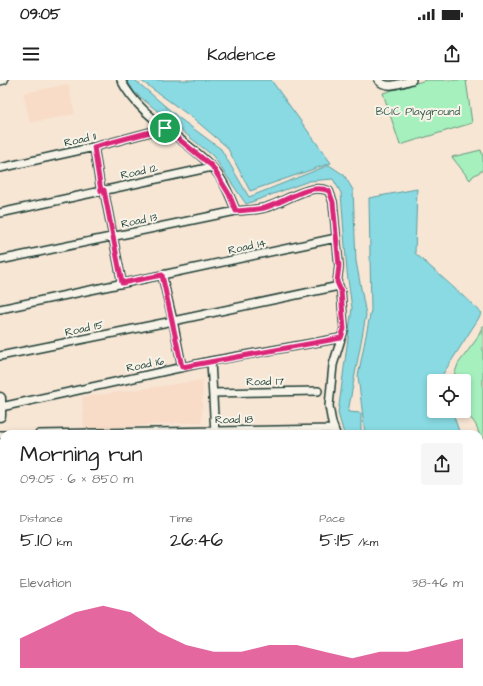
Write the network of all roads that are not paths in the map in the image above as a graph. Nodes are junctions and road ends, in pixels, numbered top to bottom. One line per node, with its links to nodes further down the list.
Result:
1 (4, 80): 5 (street)
2 (121, 80): 6 (street)
3 (378, 80): 4 (street)
4 (412, 80)
5 (0, 81)
6 (165, 128): 7 (street, Road 11); 8 (street)
7 (94, 147): 9 (street, Road 11); 10 (street)
8 (212, 166): 10 (street, Road 12); 11 (street)
9 (0, 168)
10 (103, 191): 12 (street, Road 12); 13 (street)
11 (236, 211): 13 (street, Road 13); 14 (street, Road 13)
12 (0, 213)
13 (113, 237): 15 (street, Road 13); 17 (street)
14 (336, 238): 16 (street, Road 14); 18 (street)
15 (0, 260)
16 (162, 275): 17 (street, Road 14); 20 (street)
17 (122, 283): 19 (street)
18 (339, 286): 20 (street, Road 15); 21 (street)
19 (0, 310)
20 (172, 320): 22 (street, Road 15); 24 (street)
21 (341, 338): 23 (street, Road 16); 29 (street)
22 (0, 356)
23 (211, 361): 24 (street, Road 16); 26 (street)
24 (182, 367): 27 (street, Road 16)
25 (318, 391): 26 (street, Road 17)
26 (213, 393): 28 (street)
27 (0, 407)
28 (215, 430)
29 (334, 430)
30 (0, 510): 31 (street)
31 (0, 521): 32 (street)
32 (0, 549): 33 (street)
33 (0, 564): 34 (street)
34 (0, 588): 35 (street)
35 (0, 595)

